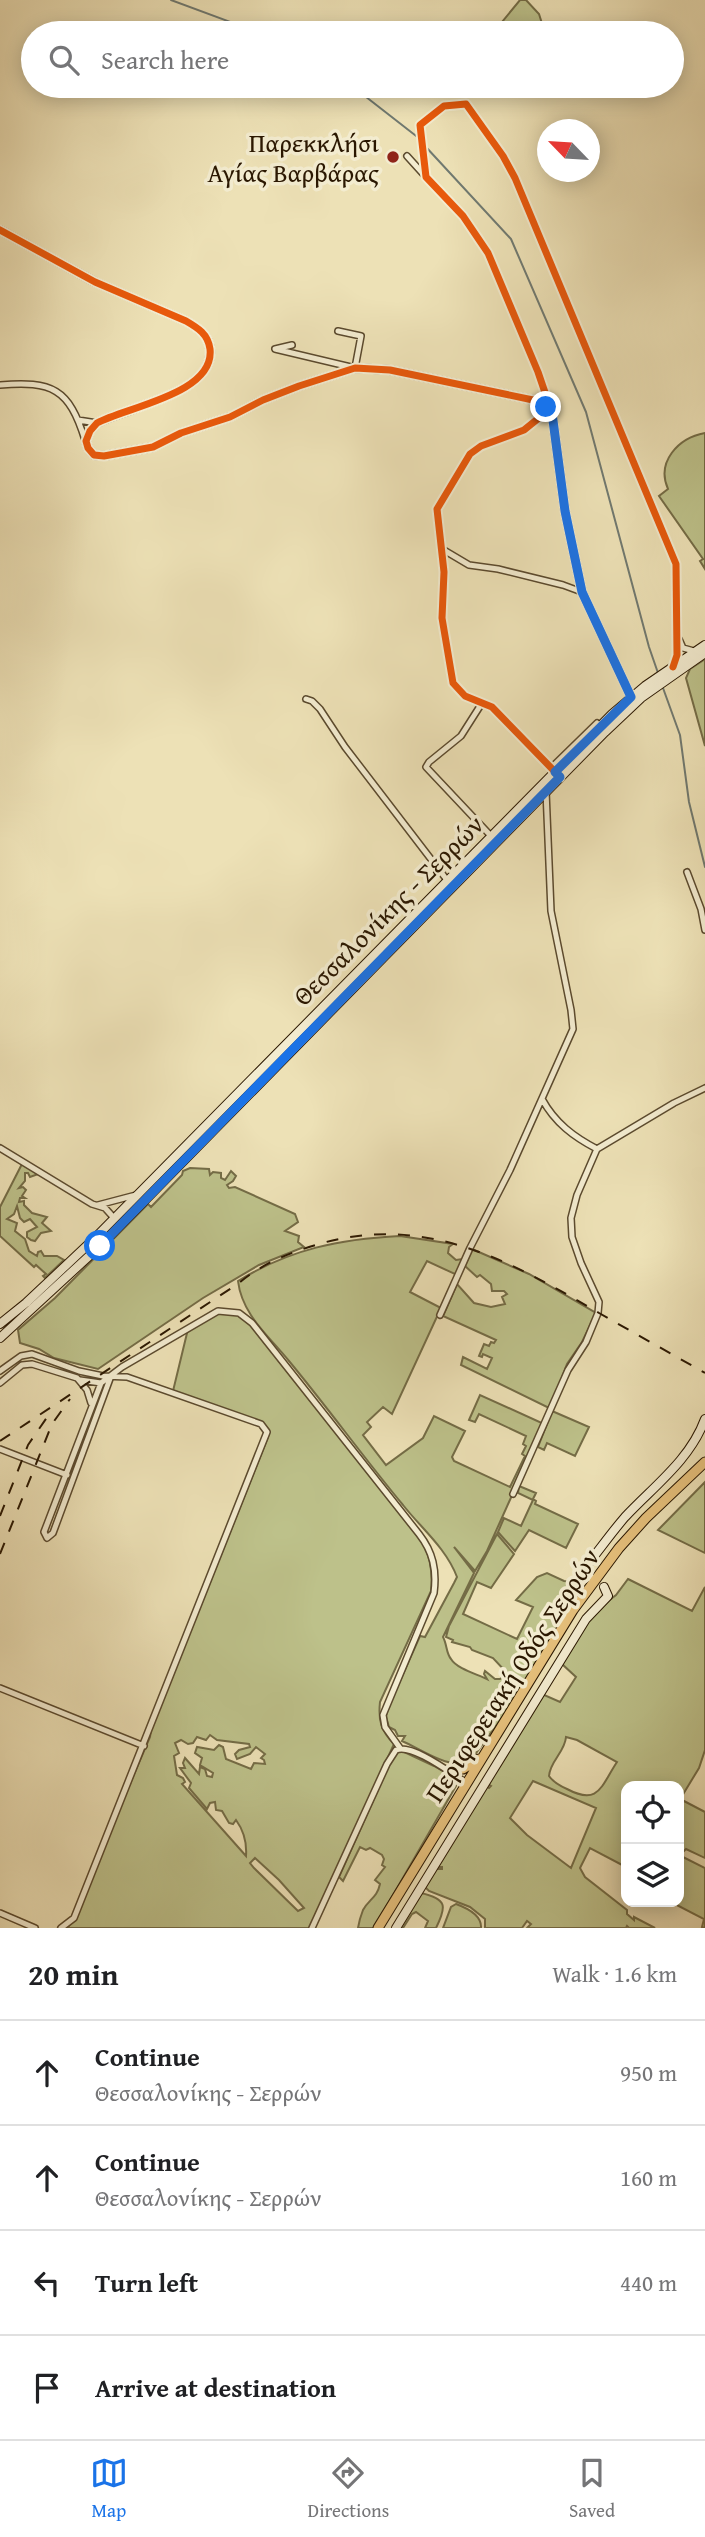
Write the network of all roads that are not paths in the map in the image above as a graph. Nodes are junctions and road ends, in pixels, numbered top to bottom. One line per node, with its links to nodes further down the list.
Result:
1 (407, 156): 2 (street)
2 (426, 177): 8 (street); 14 (street)
3 (0, 230): 10 (main road)
4 (338, 331): 6 (street)
5 (292, 345): 6 (street)
6 (355, 368): 8 (main road); 11 (main road)
7 (0, 384): 9 (street)
8 (552, 413): 12 (street); 13 (main road)
9 (78, 420): 10 (street); 11 (street)
10 (97, 423): 11 (main road)
11 (86, 442)
12 (442, 549): 13 (street); 22 (street)
13 (582, 592): 20 (main road)
14 (677, 633): 16 (street); 18 (street)
15 (705, 645): 16 (main road, Θεσσαλονίκης - Σερρών)
16 (695, 652): 18 (main road, Θεσσαλονίκης - Σερρών)
17 (705, 653): 18 (main road, Θεσσαλονίκης - Σερρών)
18 (673, 670): 19 (main road, Θεσσαλονίκης - Σερρών)
19 (644, 691): 20 (main road, Θεσσαλονίκης - Σερρών); 23 (main road, Θεσσαλονίκης - Σερρών)
20 (631, 697): 23 (main road, Θεσσαλονίκης - Σερρών)
21 (306, 699): 28 (street)
22 (482, 703): 24 (street); 26 (street)
23 (601, 727): 24 (main road, Θεσσαλονίκης - Σερρών)
24 (555, 773): 25 (main road, Θεσσαλονίκης - Σερρών); 26 (main road, Θεσσαλονίκης - Σερρών)
25 (546, 791): 31 (street); 39 (main road, Θεσσαλονίκης - Σερρών)
26 (491, 836): 28 (main road, Θεσσαλονίκης - Σερρών)
27 (687, 872): 29 (street)
28 (447, 880): 34 (main road, Θεσσαλονίκης - Σερρών)
29 (705, 930)
30 (705, 1088): 33 (street)
31 (542, 1100): 33 (street); 37 (street)
32 (0, 1148): 35 (street)
33 (597, 1149): 51 (street)
34 (143, 1189): 35 (street); 36 (main road, Θεσσαλονίκης - Σερρών)
35 (95, 1205): 36 (street)
36 (114, 1219): 38 (main road, Θεσσαλονίκης - Σερρών)
37 (440, 1315)
38 (0, 1324)
39 (0, 1338)
40 (0, 1371): 41 (street)
41 (111, 1376): 44 (street); 50 (street); 55 (street); 56 (street)
42 (77, 1378): 43 (street); 44 (street); 45 (street)
43 (0, 1383)
44 (101, 1383): 45 (street)
45 (92, 1404): 49 (street)
46 (705, 1419): 52 (main road)
47 (0, 1450): 49 (street)
48 (705, 1462): 57 (main road, Περιφερειακή Οδός Σερρών)
49 (65, 1474): 50 (street); 50 (street)
50 (74, 1477)
51 (513, 1494)
52 (590, 1577)
53 (604, 1587): 65 (main road)
54 (0, 1688): 55 (street)
55 (144, 1746): 62 (street)
56 (400, 1748): 58 (street); 63 (street)
57 (483, 1756): 58 (main road); 59 (main road, Περιφερειακή Οδός Σερρών)
58 (448, 1768): 59 (street)
59 (468, 1781): 64 (main road, Περιφερειακή Οδός Σερρών)
60 (0, 1913): 61 (street)
61 (35, 1928)
62 (61, 1928)
63 (312, 1928)
64 (378, 1928)
65 (396, 1928)

